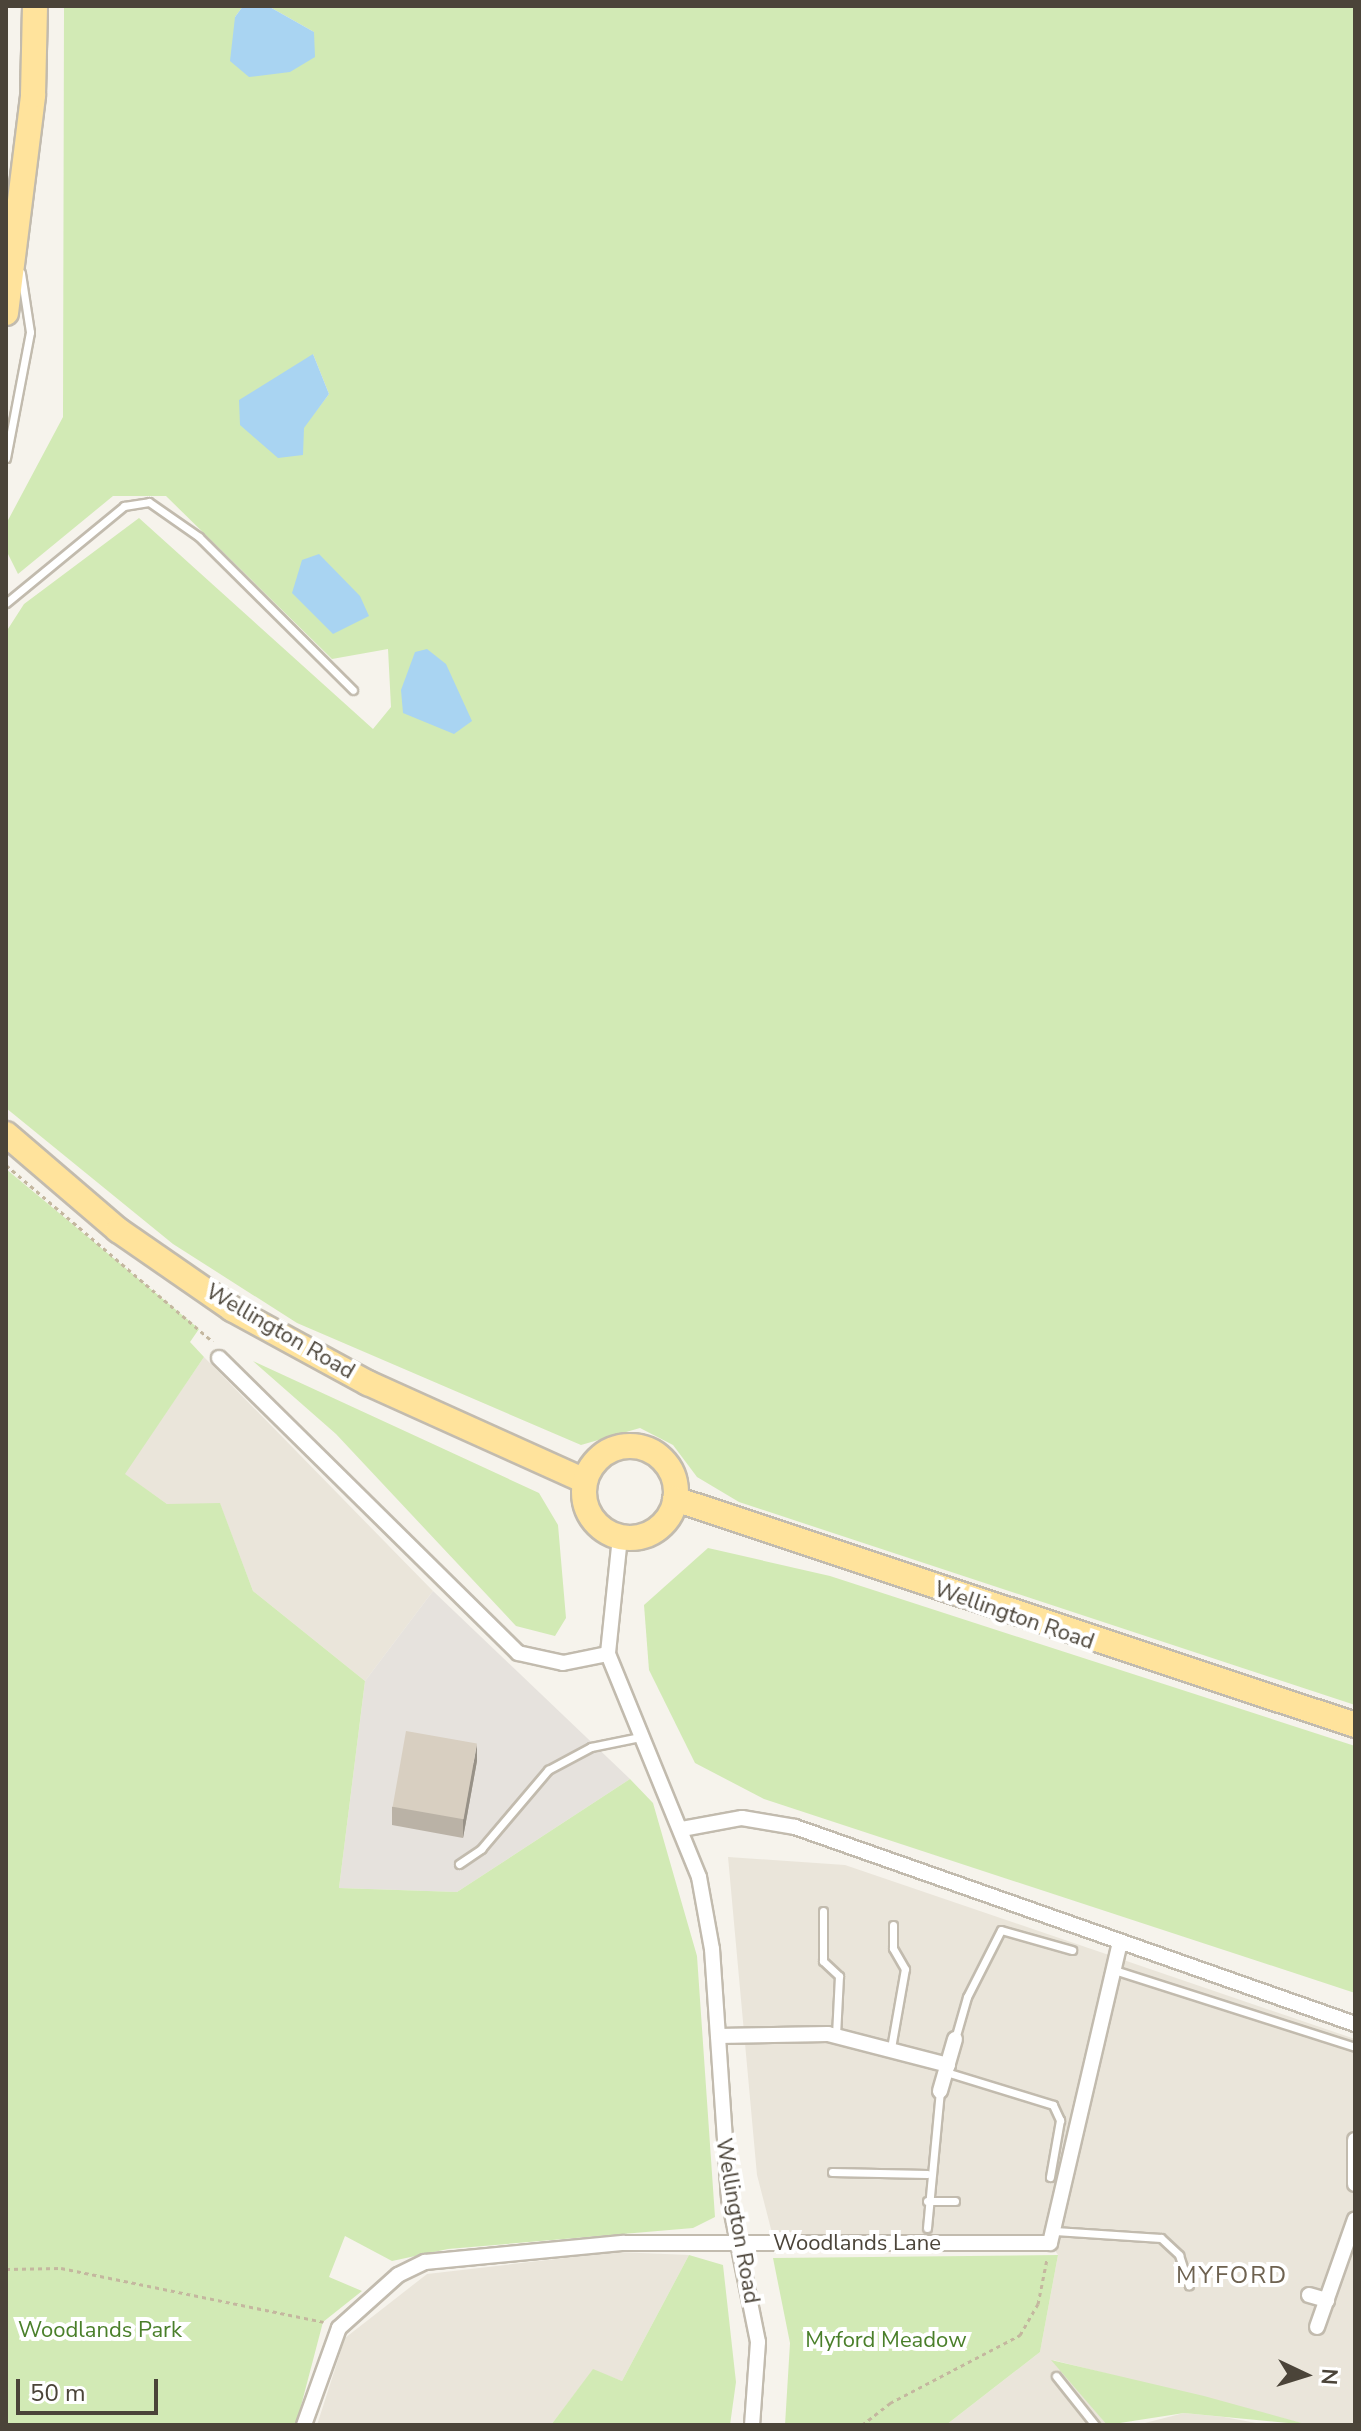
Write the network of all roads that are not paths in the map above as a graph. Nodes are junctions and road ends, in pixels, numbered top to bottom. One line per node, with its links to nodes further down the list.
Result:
1 (35, 6): 2 (main road)
2 (17, 248): 3 (main road); 4 (lane)
3 (6, 313)
4 (6, 458)
5 (6, 603): 6 (lane)
6 (353, 690)
7 (6, 1134): 9 (main road, Wellington Road)
8 (219, 1358): 12 (street)
9 (585, 1481): 10 (main road); 11 (main road)
10 (675, 1499): 11 (main road); 13 (main road, Wellington Road)
11 (620, 1537): 12 (street, Wellington Road)
12 (608, 1654): 14 (street, Wellington Road)
13 (1355, 1725)
14 (640, 1737): 15 (street, Wellington Road); 16 (lane)
15 (682, 1829): 19 (street); 24 (street, Wellington Road)
16 (459, 1864)
17 (823, 1911): 23 (lane)
18 (893, 1925): 27 (lane)
19 (1120, 1943): 21 (street); 22 (street)
20 (1072, 1950): 25 (lane)
21 (1114, 1970): 26 (lane); 39 (street)
22 (1355, 2024)
23 (836, 2035): 24 (street); 27 (street)
24 (718, 2036): 40 (street, Wellington Road)
25 (955, 2039): 28 (street)
26 (1355, 2047)
27 (891, 2048): 28 (street)
28 (947, 2068): 29 (street); 33 (lane)
29 (940, 2091): 32 (lane)
30 (1355, 2140): 34 (street)
31 (832, 2172): 32 (lane)
32 (927, 2174): 35 (lane)
33 (1050, 2177)
34 (1355, 2184)
35 (927, 2201): 36 (lane); 38 (lane)
36 (955, 2201)
37 (1355, 2219): 43 (street)
38 (927, 2228)
39 (1052, 2237): 40 (street, Woodlands Lane); 41 (lane)
40 (738, 2244): 46 (street, Woodlands Lane); 47 (street, Wellington Road)
41 (1189, 2285)
42 (1309, 2295): 43 (street)
43 (1327, 2300): 44 (street)
44 (1317, 2327)
45 (1056, 2376): 48 (lane)
46 (304, 2425)
47 (752, 2425)
48 (1095, 2425)

